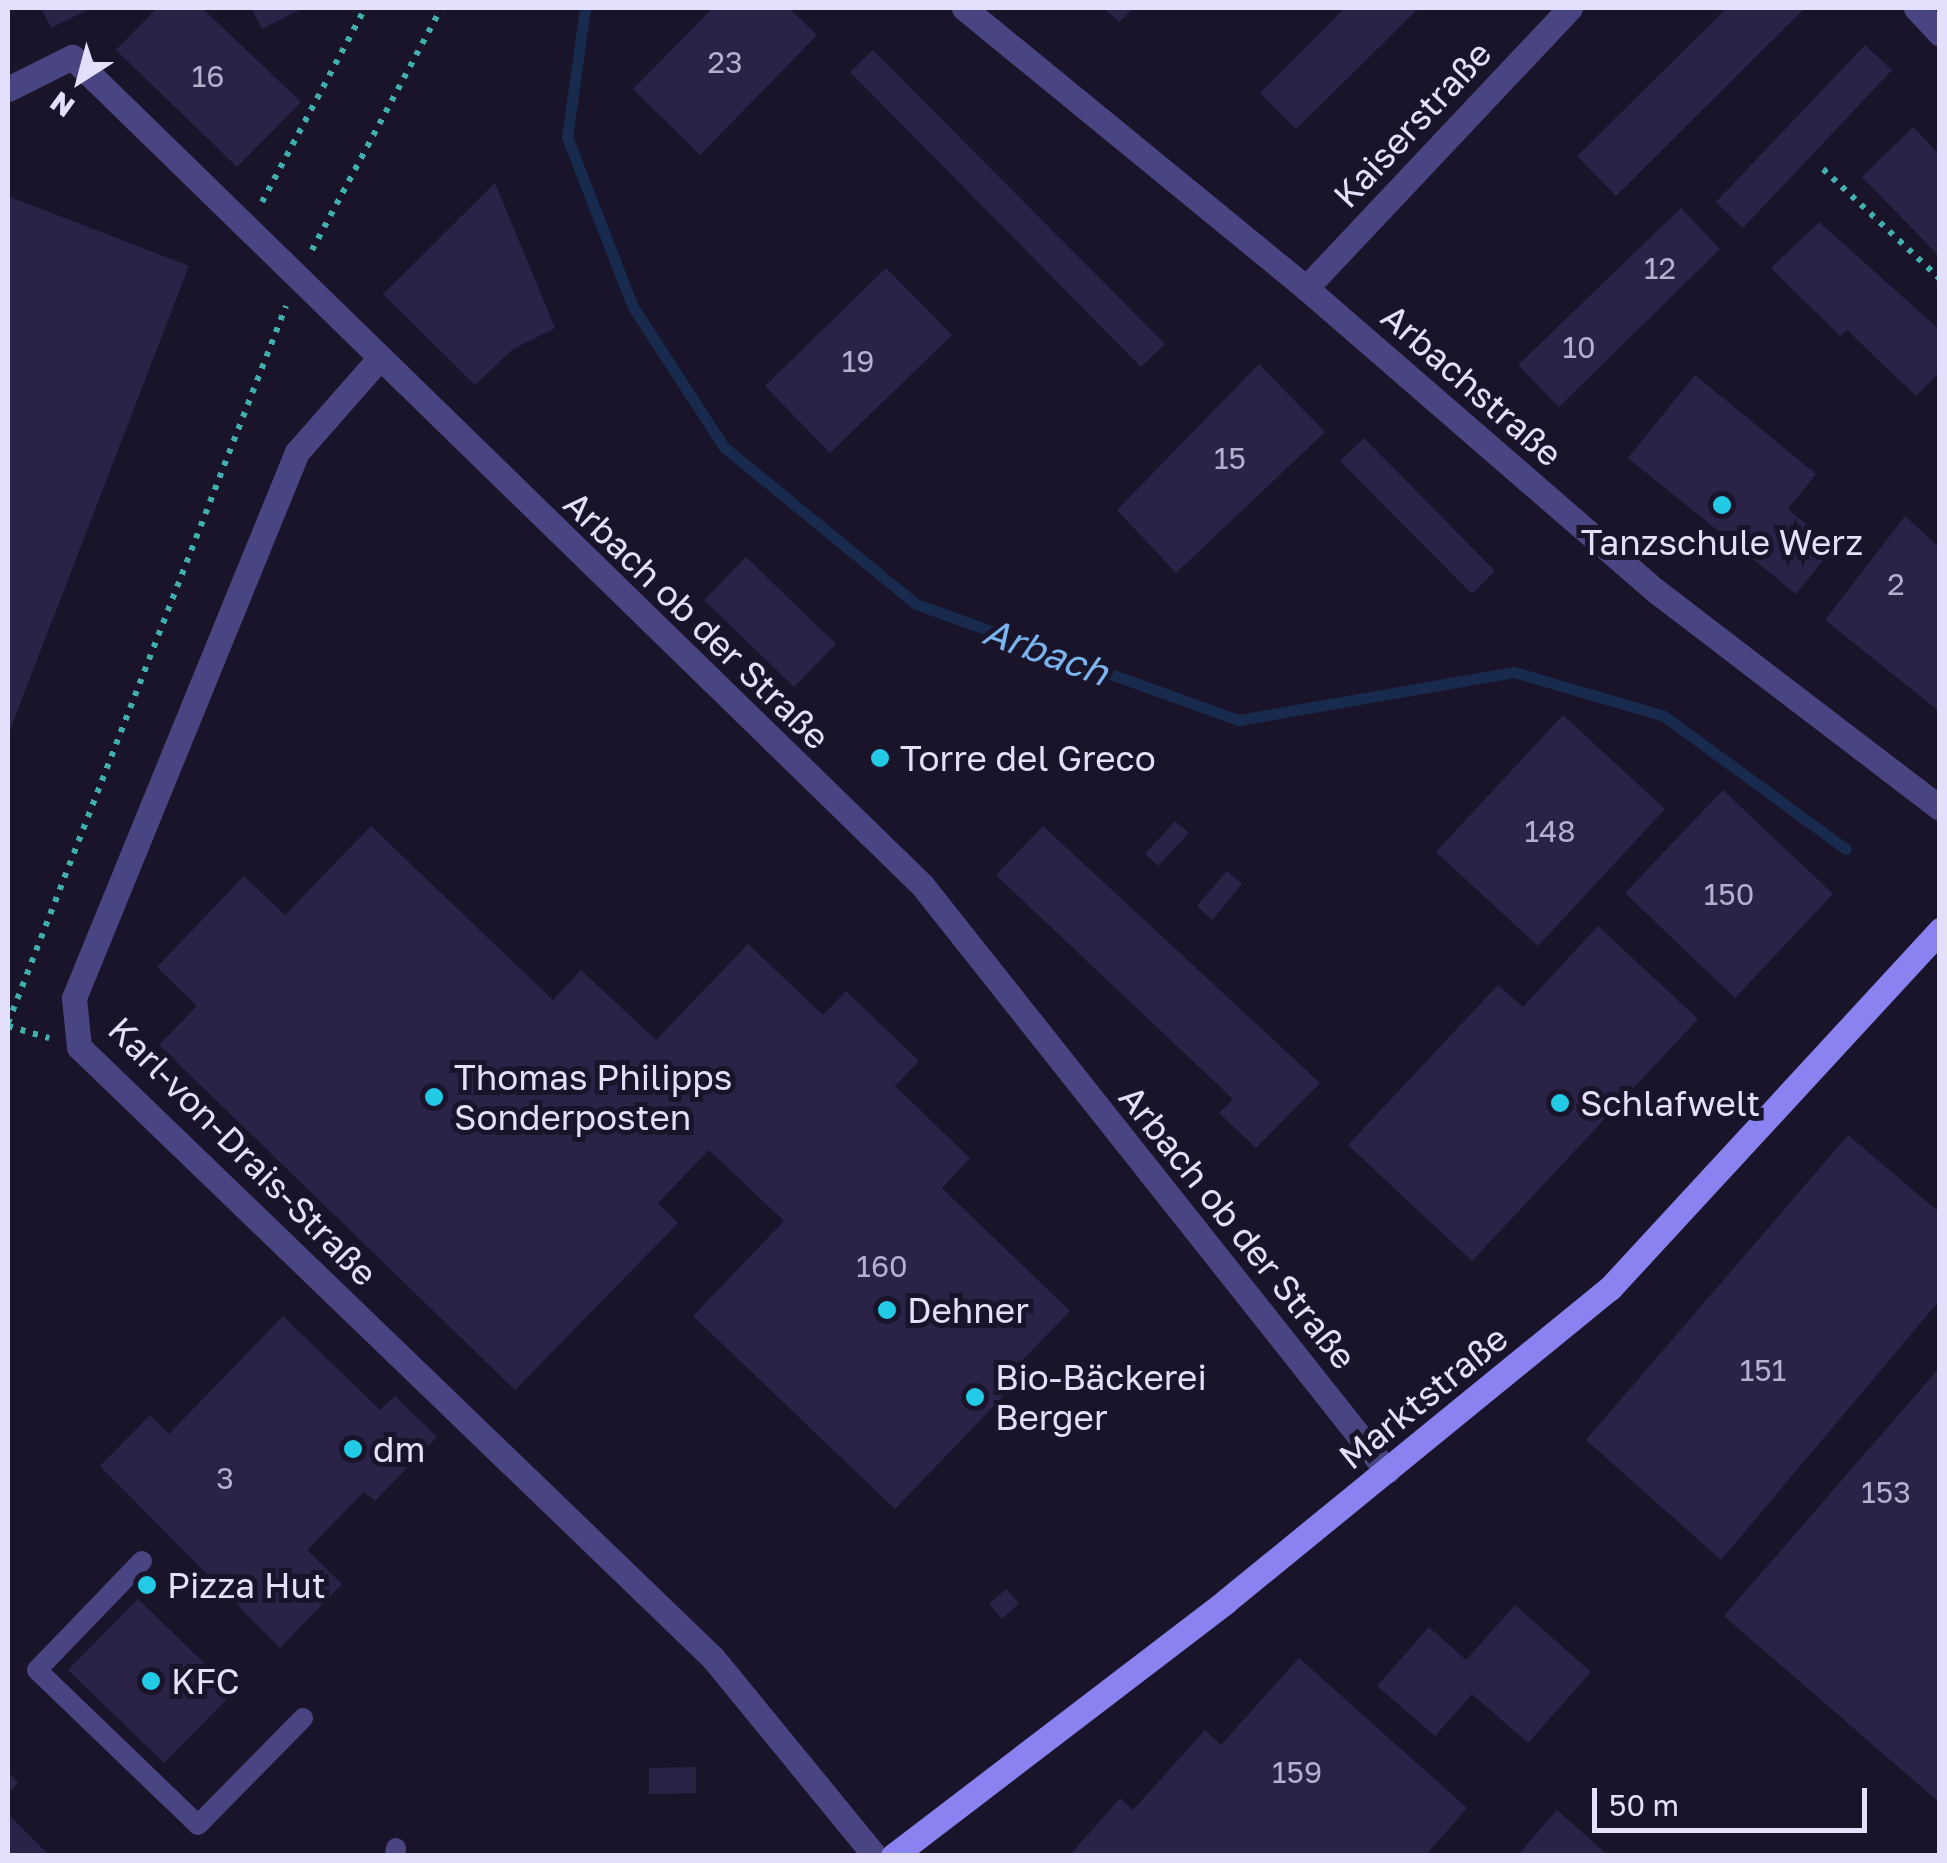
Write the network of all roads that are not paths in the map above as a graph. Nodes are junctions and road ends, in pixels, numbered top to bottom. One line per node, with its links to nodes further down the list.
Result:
1 (964, 8): 6 (street, Arbachstraße)
2 (1570, 8): 6 (street, Kaiserstraße)
3 (1916, 8): 4 (street)
4 (1940, 34)
5 (8, 89): 7 (street, Arbach ob der Straße)
6 (1306, 288): 8 (street, Arbachstraße)
7 (377, 361): 10 (street, Arbach ob der Straße); 13 (street, Karl-von-Drais-Straße)
8 (1940, 808)
9 (1940, 930): 10 (main road, Marktstraße)
10 (1387, 1471): 14 (main road, Marktstraße)
11 (142, 1561): 12 (lane)
12 (303, 1718)
13 (875, 1856)
14 (892, 1856)

